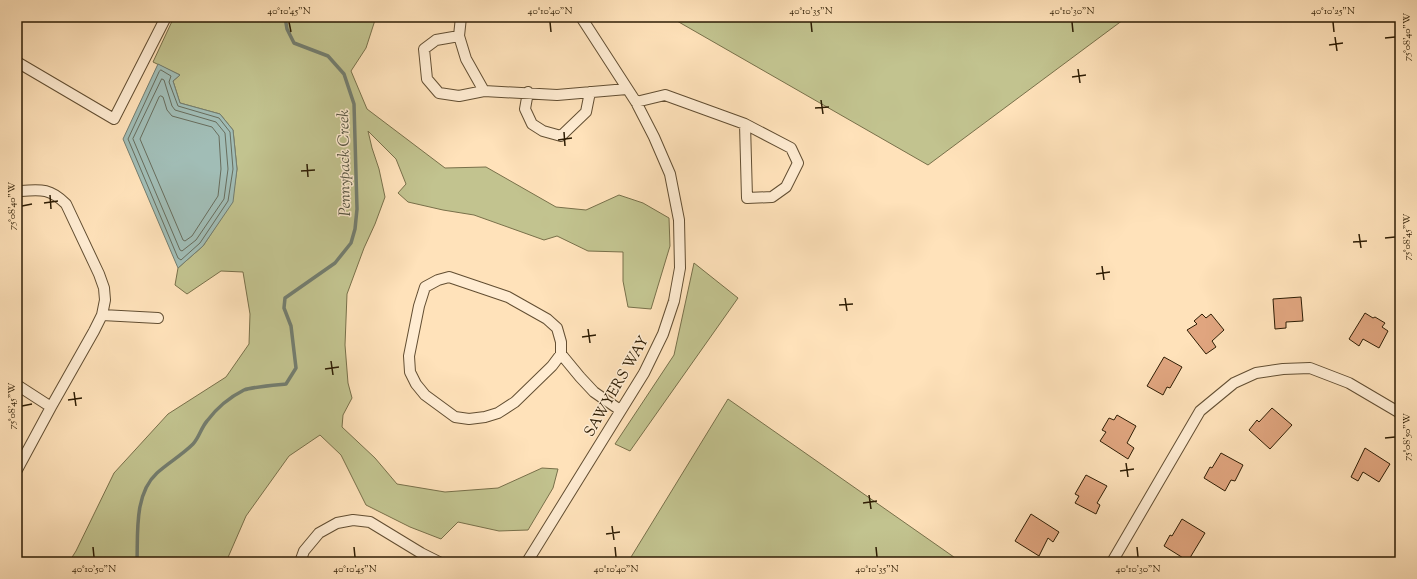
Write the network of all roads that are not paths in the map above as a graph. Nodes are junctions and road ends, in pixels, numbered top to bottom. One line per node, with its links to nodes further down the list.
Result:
1 (166, 17): 5 (street)
2 (461, 17): 4 (street)
3 (581, 17): 6 (street, SAWYERS WAY)
4 (459, 36): 7 (street); 7 (street)
5 (17, 62)
6 (627, 89): 9 (street); 10 (street, SAWYERS WAY)
7 (484, 91): 8 (street)
8 (528, 92): 9 (street); 9 (street)
9 (590, 92)
10 (636, 102): 11 (street); 18 (street, SAWYERS WAY)
11 (745, 124): 11 (street)
12 (21, 191): 13 (street)
13 (102, 315): 14 (street); 17 (street)
14 (158, 318)
15 (561, 354): 15 (street); 18 (street)
16 (17, 385): 17 (street)
17 (51, 407): 20 (street)
18 (620, 410): 23 (street, SAWYERS WAY)
19 (1400, 413): 24 (street)
20 (17, 470)
21 (300, 562): 22 (street)
22 (439, 562)
23 (526, 562)
24 (1112, 562)

